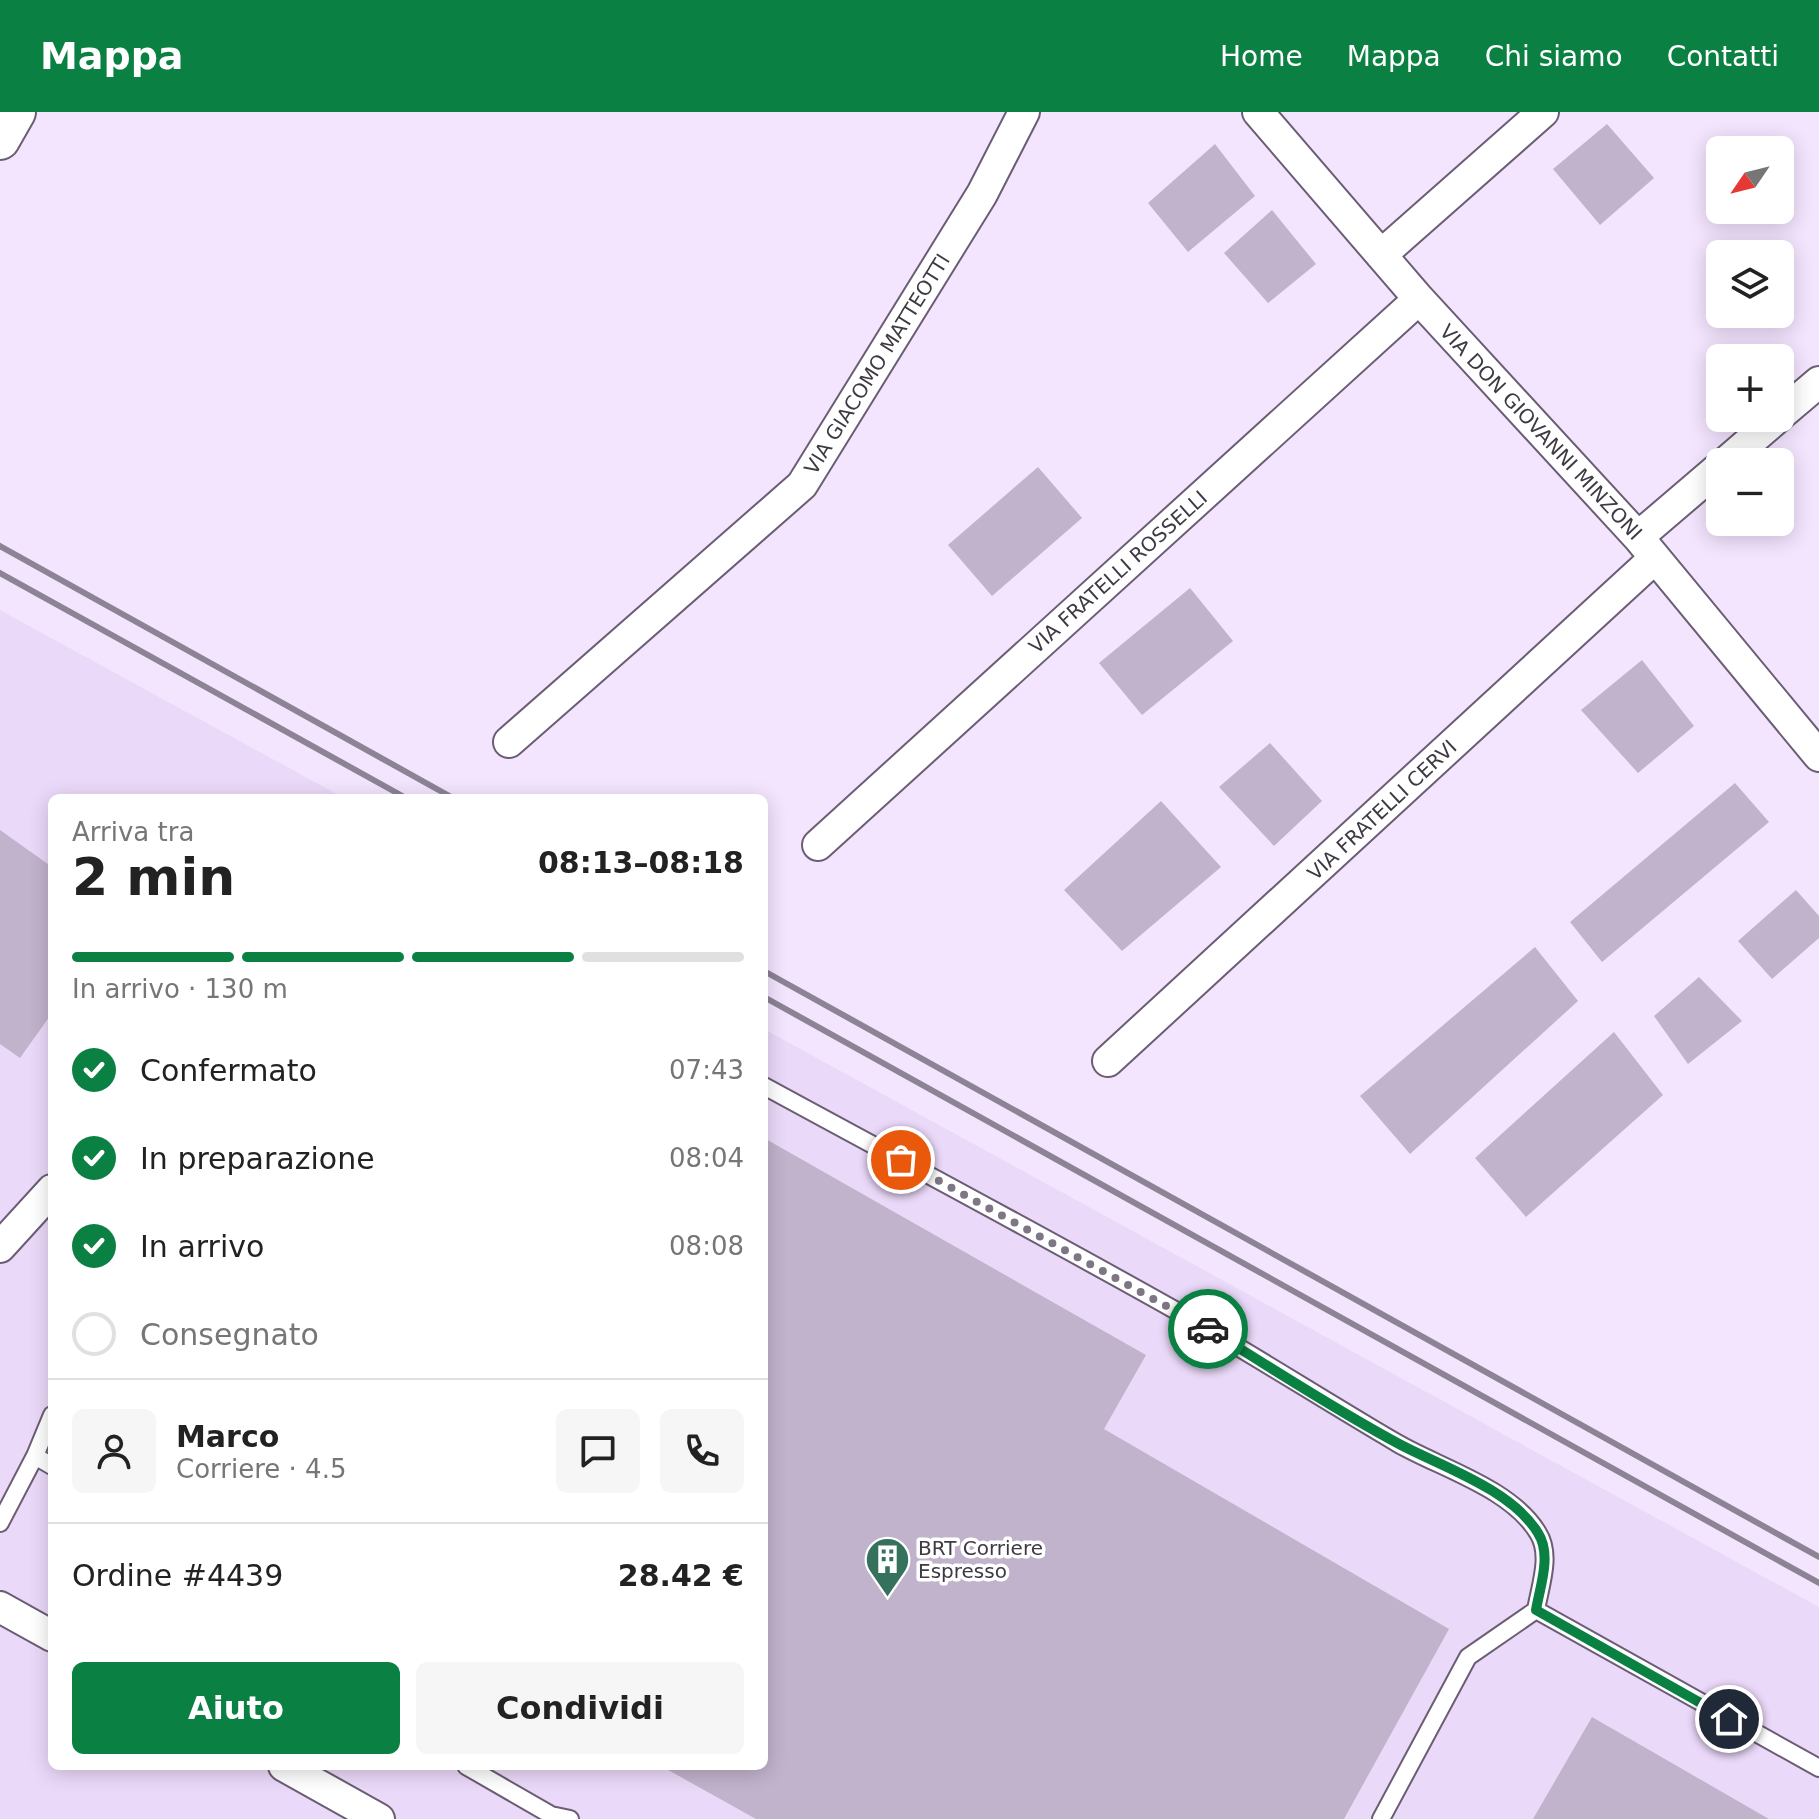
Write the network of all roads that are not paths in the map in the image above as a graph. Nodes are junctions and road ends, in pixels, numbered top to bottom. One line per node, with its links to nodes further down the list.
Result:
1 (16, 112): 5 (street)
2 (1024, 112): 14 (street, VIA GIACOMO MATTEOTTI)
3 (1258, 112): 6 (street, VIA DON GIOVANNI MINZONI)
4 (1543, 112): 6 (street)
5 (0, 140)
6 (1381, 255): 7 (street, VIA DON GIOVANNI MINZONI)
7 (1419, 299): 13 (street, VIA DON GIOVANNI MINZONI); 16 (street, VIA FRATELLI ROSSELLI)
8 (1819, 382): 9 (street)
9 (1794, 403)
10 (1761, 432): 11 (street)
11 (1742, 448)
12 (1706, 483): 13 (street, VIA FRATELLI CERVI)
13 (1647, 548): 15 (street, VIA DON GIOVANNI MINZONI); 17 (street, VIA FRATELLI CERVI)
14 (509, 742)
15 (1819, 756)
16 (818, 845)
17 (1108, 1061)
18 (768, 1088): 26 (lane)
19 (48, 1194): 20 (street)
20 (0, 1247)
21 (48, 1425): 22 (lane)
22 (35, 1456): 23 (lane); 24 (lane)
23 (48, 1464)
24 (0, 1523)
25 (0, 1607): 27 (street)
26 (1536, 1610): 28 (lane); 33 (lane)
27 (48, 1634)
28 (1819, 1768)
29 (291, 1770): 31 (street)
30 (473, 1770): 32 (lane)
31 (379, 1819)
32 (570, 1819)
33 (1381, 1819)

